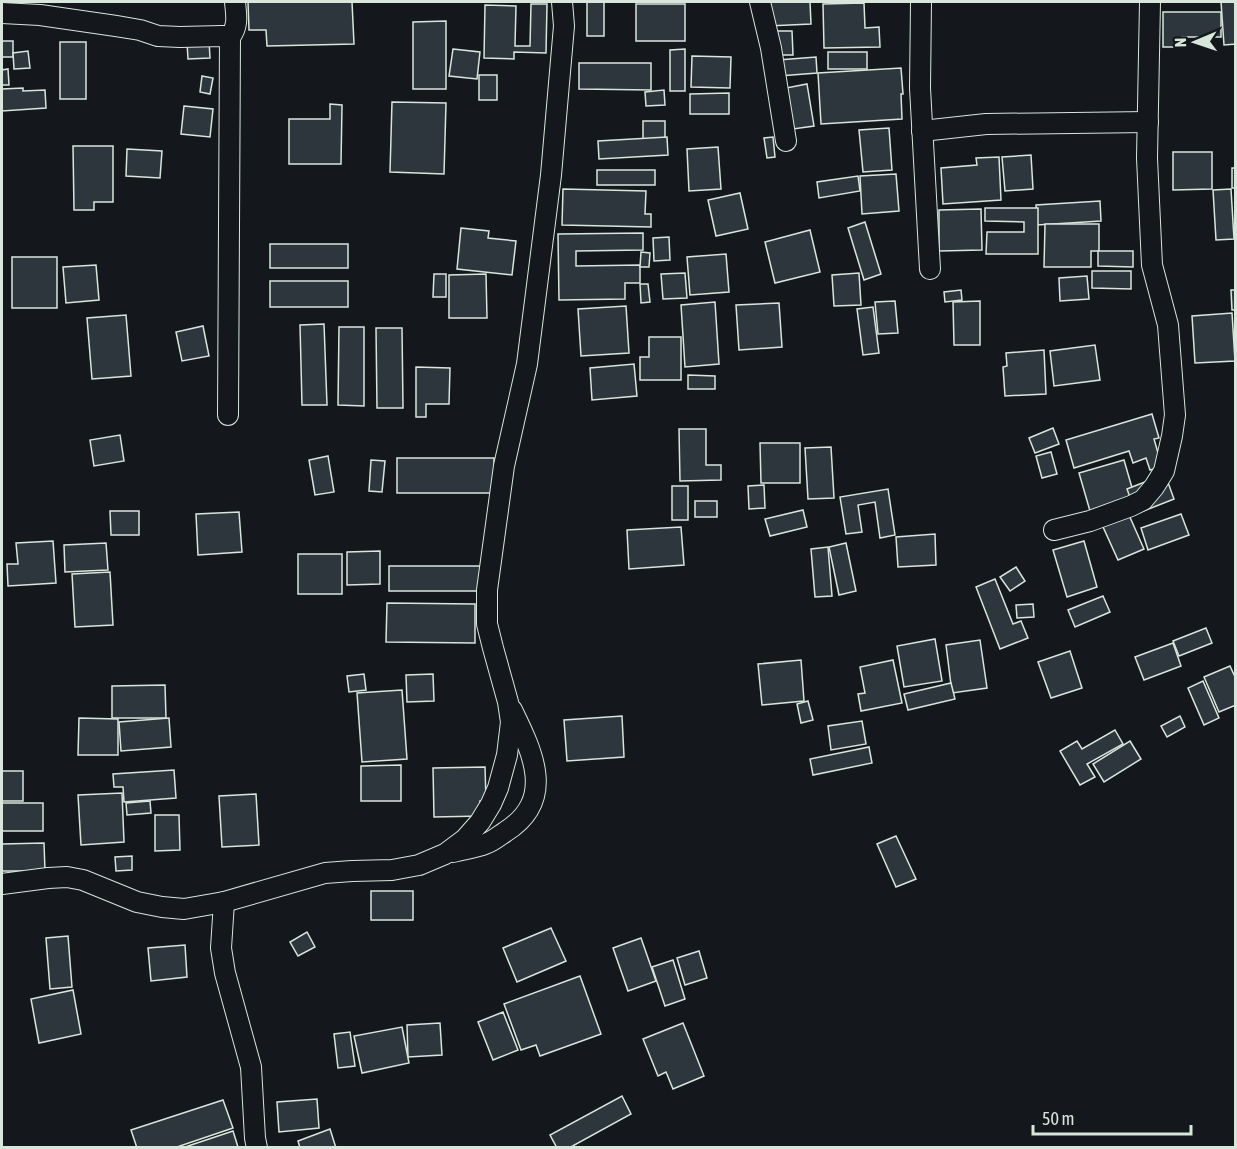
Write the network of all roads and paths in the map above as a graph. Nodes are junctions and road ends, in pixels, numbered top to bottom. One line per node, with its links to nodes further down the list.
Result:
1 (235, 2): 7 (street)
2 (562, 2): 14 (street)
3 (760, 2): 10 (street)
4 (921, 2): 9 (street)
5 (1150, 2): 8 (street)
6 (2, 13): 7 (street)
7 (230, 37): 12 (street)
8 (1148, 122): 9 (street); 13 (street)
9 (922, 131): 11 (street)
10 (786, 141)
11 (930, 269)
12 (228, 415)
13 (1054, 530)
14 (508, 702): 15 (street); 15 (street)
15 (445, 854): 17 (street)
16 (2, 884): 18 (street)
17 (224, 902): 18 (street); 19 (street)
18 (200, 906): 19 (street)
19 (221, 948): 20 (street)
20 (257, 1148)

